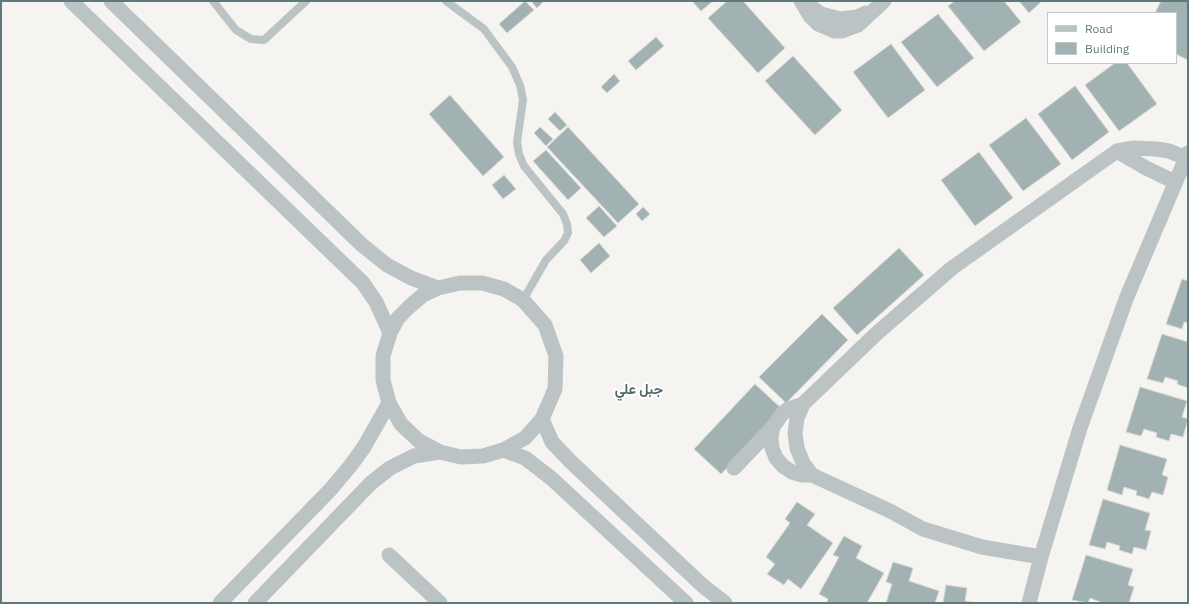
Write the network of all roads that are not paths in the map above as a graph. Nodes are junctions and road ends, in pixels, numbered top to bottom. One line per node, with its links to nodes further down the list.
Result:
1 (70, 1): 13 (street)
2 (111, 1): 11 (street)
3 (213, 1): 4 (lane)
4 (306, 1)
5 (446, 1): 12 (lane)
6 (802, 1): 7 (street)
7 (879, 5)
8 (1117, 151): 9 (street); 10 (street); 15 (street)
9 (1187, 156): 10 (street)
10 (1175, 182): 23 (street)
11 (438, 288): 12 (street); 13 (street)
12 (523, 300): 16 (street)
13 (390, 333): 14 (street)
14 (389, 403): 19 (street); 24 (street)
15 (803, 404): 17 (street); 21 (street)
16 (542, 419): 18 (street); 28 (street)
17 (773, 427): 20 (street); 21 (street)
18 (504, 450): 19 (street); 27 (street)
19 (440, 452): 25 (street)
20 (734, 468)
21 (812, 475): 23 (street)
22 (389, 555): 26 (street)
23 (1041, 557): 29 (street)
24 (220, 603)
25 (255, 603)
26 (440, 603)
27 (686, 603)
28 (725, 603)
29 (1030, 603)

